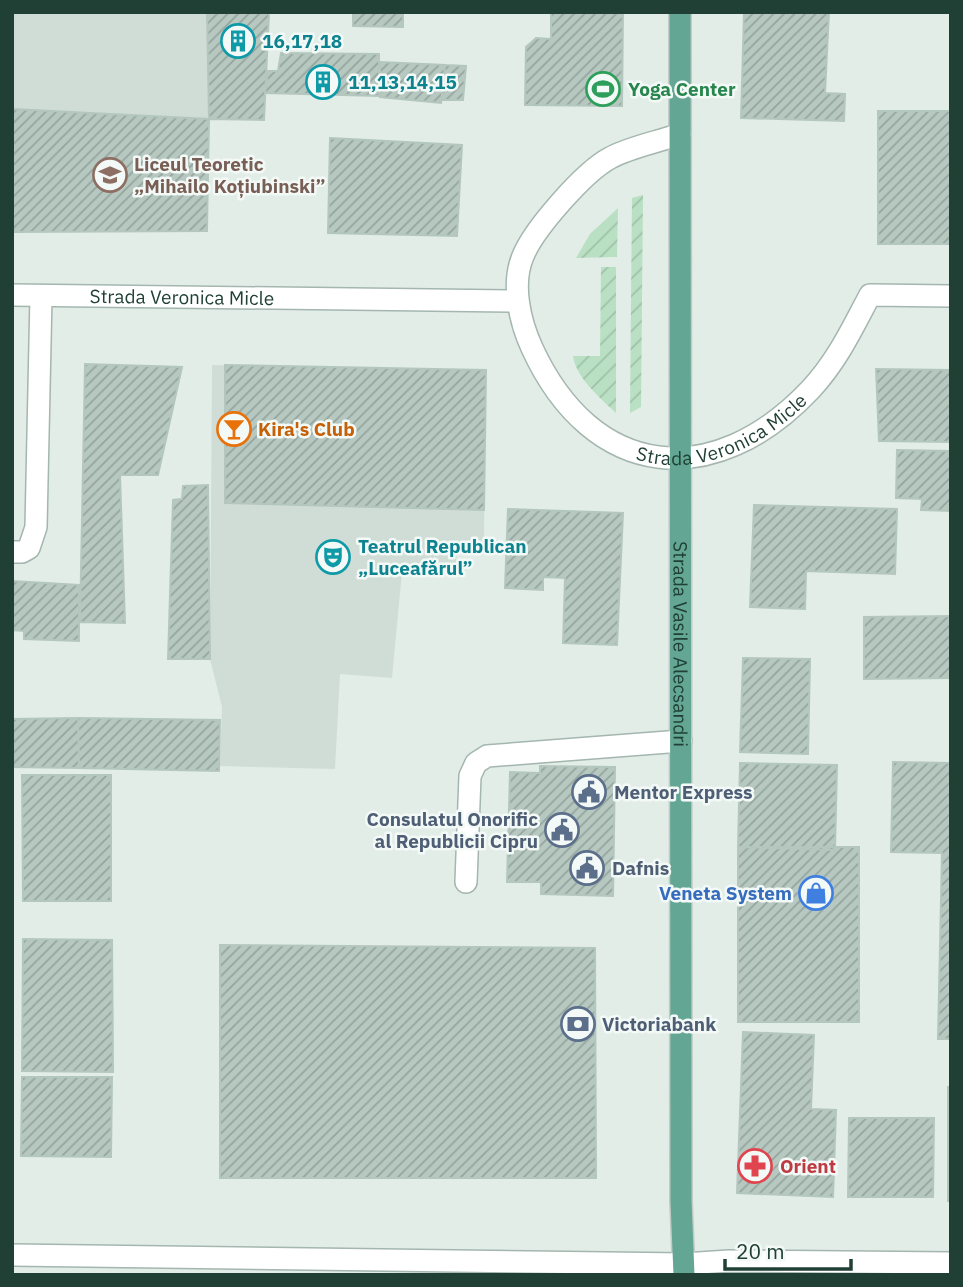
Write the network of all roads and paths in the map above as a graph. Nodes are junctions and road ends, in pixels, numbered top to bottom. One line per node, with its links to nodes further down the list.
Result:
1 (680, 12): 2 (main road, Strada Vasile Alecsandri)
2 (680, 134): 6 (street, Strada Veronica Micle); 7 (main road, Strada Vasile Alecsandri)
3 (12, 295): 4 (street, Strada Veronica Micle)
4 (41, 296): 6 (street, Strada Veronica Micle); 8 (street)
5 (951, 296): 7 (street, Strada Veronica Micle)
6 (518, 301): 7 (street, Strada Veronica Micle)
7 (681, 461): 9 (main road, Strada Vasile Alecsandri)
8 (12, 552)
9 (681, 741): 10 (street); 13 (main road, Strada Vasile Alecsandri)
10 (466, 882)
11 (12, 1255): 13 (street)
12 (951, 1263): 13 (street)
13 (684, 1269)

